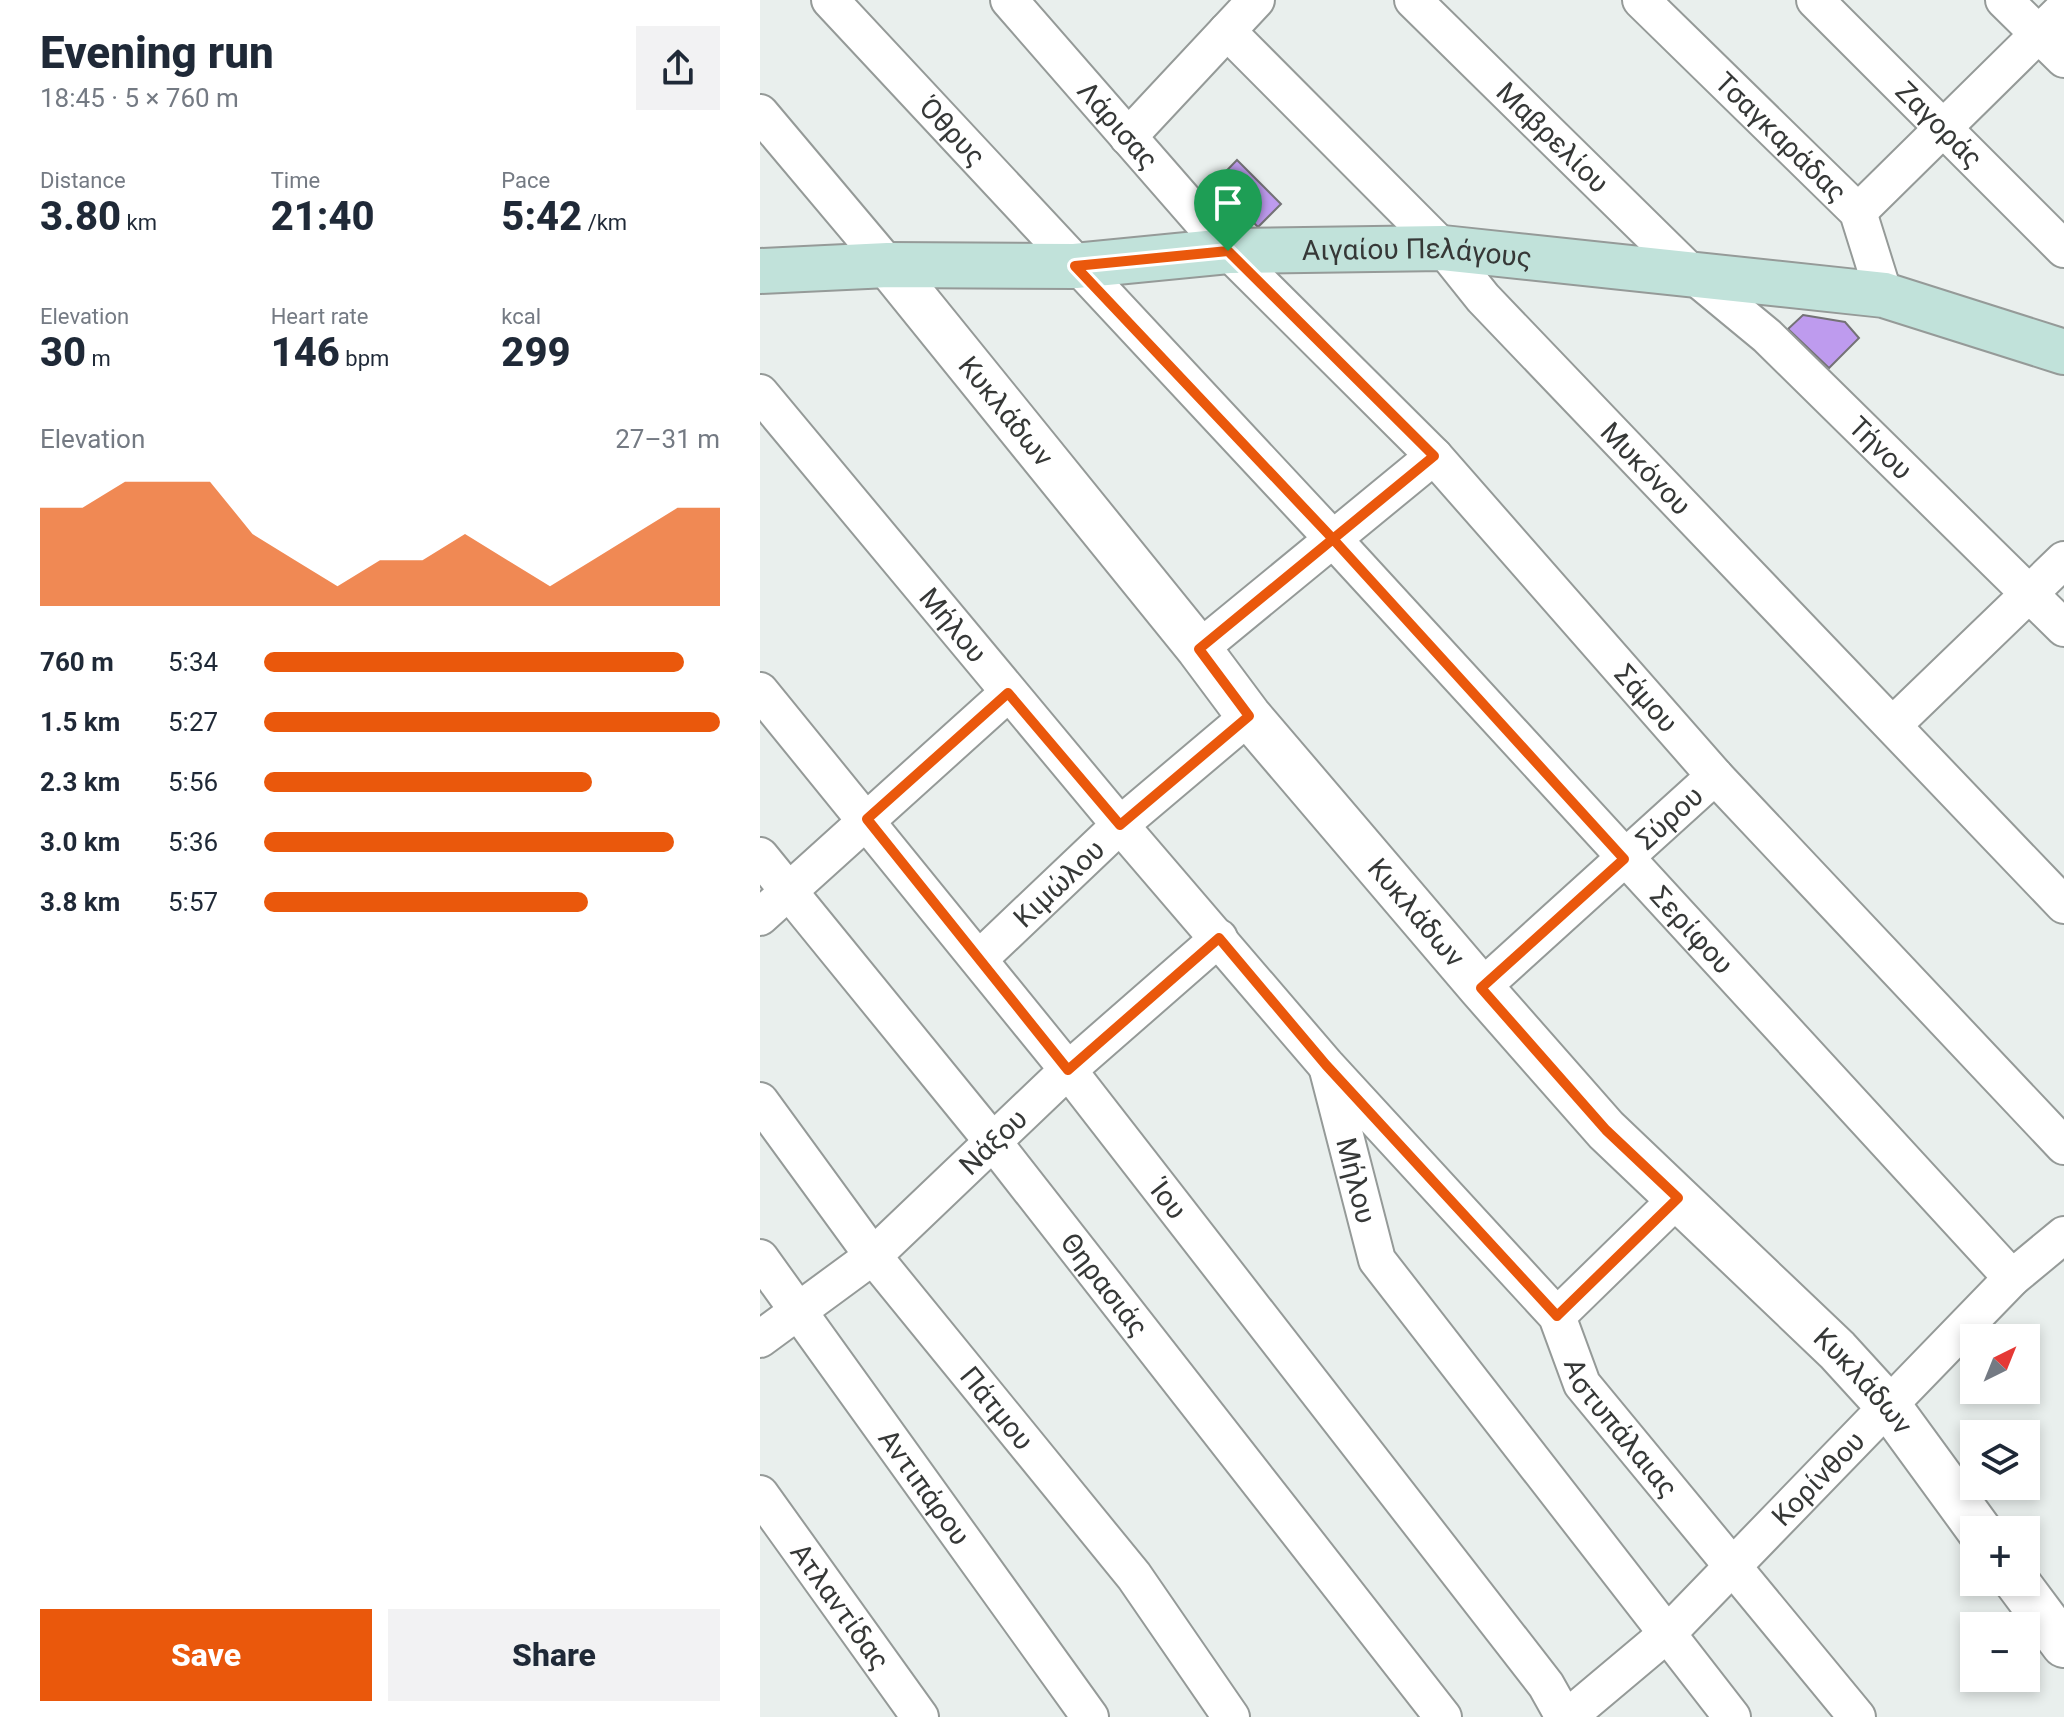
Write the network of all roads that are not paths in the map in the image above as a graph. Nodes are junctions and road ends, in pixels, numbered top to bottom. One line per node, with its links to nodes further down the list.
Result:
1 (830, 0): 19 (street, Όθρυς)
2 (1009, 0): 13 (street, Λάρισας)
3 (1256, 0): 9 (street)
4 (1413, 0): 21 (street, Μαβρελίου)
5 (1641, 0): 14 (street, Τσαγκαράδας)
6 (1815, 0): 12 (street, Ζαγοράς)
7 (2004, 0): 8 (street)
8 (2051, 21): 10 (street); 12 (street)
9 (1227, 31): 13 (street); 15 (street, Μυκόνου)
10 (2064, 59)
11 (760, 113): 18 (street)
12 (1943, 130): 14 (street); 16 (street, Ζαγοράς)
13 (1128, 137): 17 (street, Λάρισας)
14 (1858, 212): 22 (street, Τσαγκαράδας)
15 (1443, 248): 17 (main road, Αιγαίου Πελάγους); 21 (main road, Αιγαίου Πελάγους); 34 (street, Μυκόνου)
16 (2064, 249)
17 (1228, 251): 19 (main road, Αιγαίου Πελάγους); 25 (street, Σάμου)
18 (888, 265): 19 (main road, Αιγαίου Πελάγους); 20 (main road, Αιγαίου Πελάγους); 30 (street, Κυκλάδων)
19 (1075, 266): 26 (street, Σερίφου)
20 (760, 271)
21 (1692, 274): 22 (main road, Αιγαίου Πελάγους); 28 (street, Τήνου)
22 (1884, 295): 23 (main road, Αιγαίου Πελάγους)
23 (2064, 352)
24 (760, 393): 32 (street, Μήλου)
25 (1434, 456): 26 (street); 35 (street, Σάμου)
26 (1333, 539): 30 (street); 39 (street, Σερίφου)
27 (2064, 560): 28 (street)
28 (2029, 593): 29 (street, Τήνου); 34 (street)
29 (2064, 628)
30 (1199, 649): 33 (street, Κυκλάδων)
31 (760, 691): 36 (street, Ίου)
32 (1008, 693): 36 (street); 37 (street, Μήλου)
33 (1249, 716): 37 (street, Κιμώλου); 45 (street, Κυκλάδων)
34 (1893, 725): 41 (street, Μυκόνου)
35 (1715, 776): 39 (street, Σύρου); 50 (street, Σάμου)
36 (867, 819): 40 (street); 44 (street, Ίου)
37 (1120, 825): 43 (street, Μήλου); 44 (street, Κιμώλου)
38 (760, 856): 40 (street, Θηρασιάς)
39 (1624, 859): 45 (street, Σύρου); 55 (street, Σερίφου)
40 (789, 891): 42 (street); 49 (street, Θηρασιάς)
41 (2064, 905)
42 (760, 917)
43 (1219, 938): 46 (street, Μήλου); 47 (street, Νάξου)
44 (979, 959): 47 (street, Ίου)
45 (1481, 988): 51 (street, Κυκλάδων)
46 (1326, 1065): 57 (street, Αστυπάλαιας); 64 (street, Μήλου)
47 (1068, 1070): 49 (street, Νάξου); 70 (street, Ίου)
48 (760, 1101): 53 (street, Πάτμου)
49 (994, 1143): 53 (street, Νάξου); 69 (street, Θηρασιάς)
50 (2064, 1146)
51 (1678, 1198): 57 (street); 59 (street, Κυκλάδων)
52 (2061, 1241): 55 (street, Κορίνθου)
53 (873, 1256): 56 (street, Νάξου); 68 (street, Πάτμου)
54 (760, 1258): 56 (street, Αντιπάρου)
55 (2012, 1278): 59 (street, Κορίνθου)
56 (802, 1311): 58 (street, Νάξου); 67 (street, Αντιπάρου)
57 (1557, 1316): 62 (street, Αστυπάλαιας)
58 (760, 1339)
59 (1890, 1408): 61 (street, Κυκλάδων); 62 (street, Κορίνθου)
60 (760, 1494): 66 (street, Ατλαντίδας)
61 (1969, 1516)
62 (1732, 1569): 64 (street, Κορίνθου); 72 (street, Αστυπάλαιας)
63 (2027, 1596): 65 (street)
64 (1668, 1633): 70 (street, Κορίνθου); 71 (street, Μήλου)
65 (2064, 1645)
66 (920, 1717)
67 (1090, 1717)
68 (1231, 1717)
69 (1443, 1717)
70 (1566, 1717)
71 (1732, 1717)
72 (1857, 1717)

